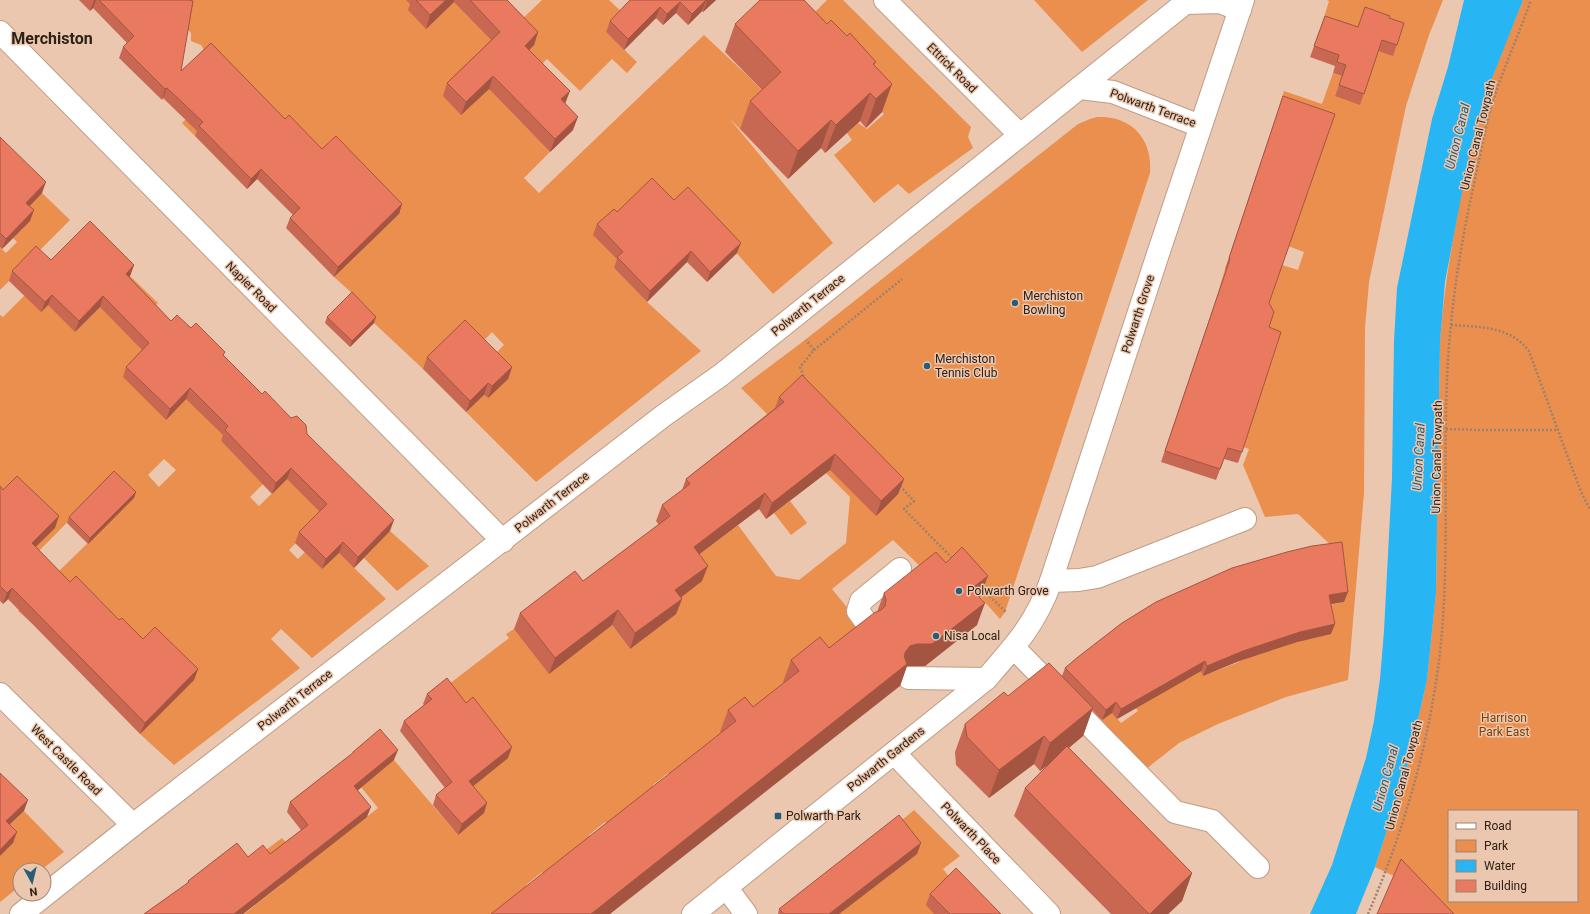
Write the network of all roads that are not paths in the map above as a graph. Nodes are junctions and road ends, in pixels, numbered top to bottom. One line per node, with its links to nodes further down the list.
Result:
1 (885, 0): 7 (street, Ettrick Road)
2 (1188, 1): 3 (street, Polwarth Terrace); 5 (street, Polwarth Terrace)
3 (1242, 5): 6 (street, Polwarth Terrace)
4 (0, 32): 9 (street, Napier Road)
5 (1080, 88): 6 (street, Polwarth Terrace); 7 (street, Polwarth Terrace)
6 (1200, 126): 11 (street, Polwarth Grove)
7 (1020, 135): 9 (street, Polwarth Terrace)
8 (1245, 519): 11 (street)
9 (502, 541): 18 (street, Polwarth Terrace)
10 (900, 569): 12 (street)
11 (1051, 581): 13 (street, Polwarth Gardens)
12 (866, 622)
13 (1014, 648): 15 (street, Polwarth Gardens); 19 (street)
14 (909, 678): 15 (street)
15 (986, 679): 17 (street, Polwarth Gardens)
16 (0, 694): 18 (street, West Castle Road)
17 (894, 753): 20 (street, Polwarth Gardens); 24 (street, Polwarth Place)
18 (133, 825): 21 (street, Polwarth Terrace)
19 (1258, 867)
20 (726, 887): 22 (street, Polwarth Gardens); 23 (street)
21 (21, 914)
22 (693, 914)
23 (746, 914)
24 (1049, 914)

